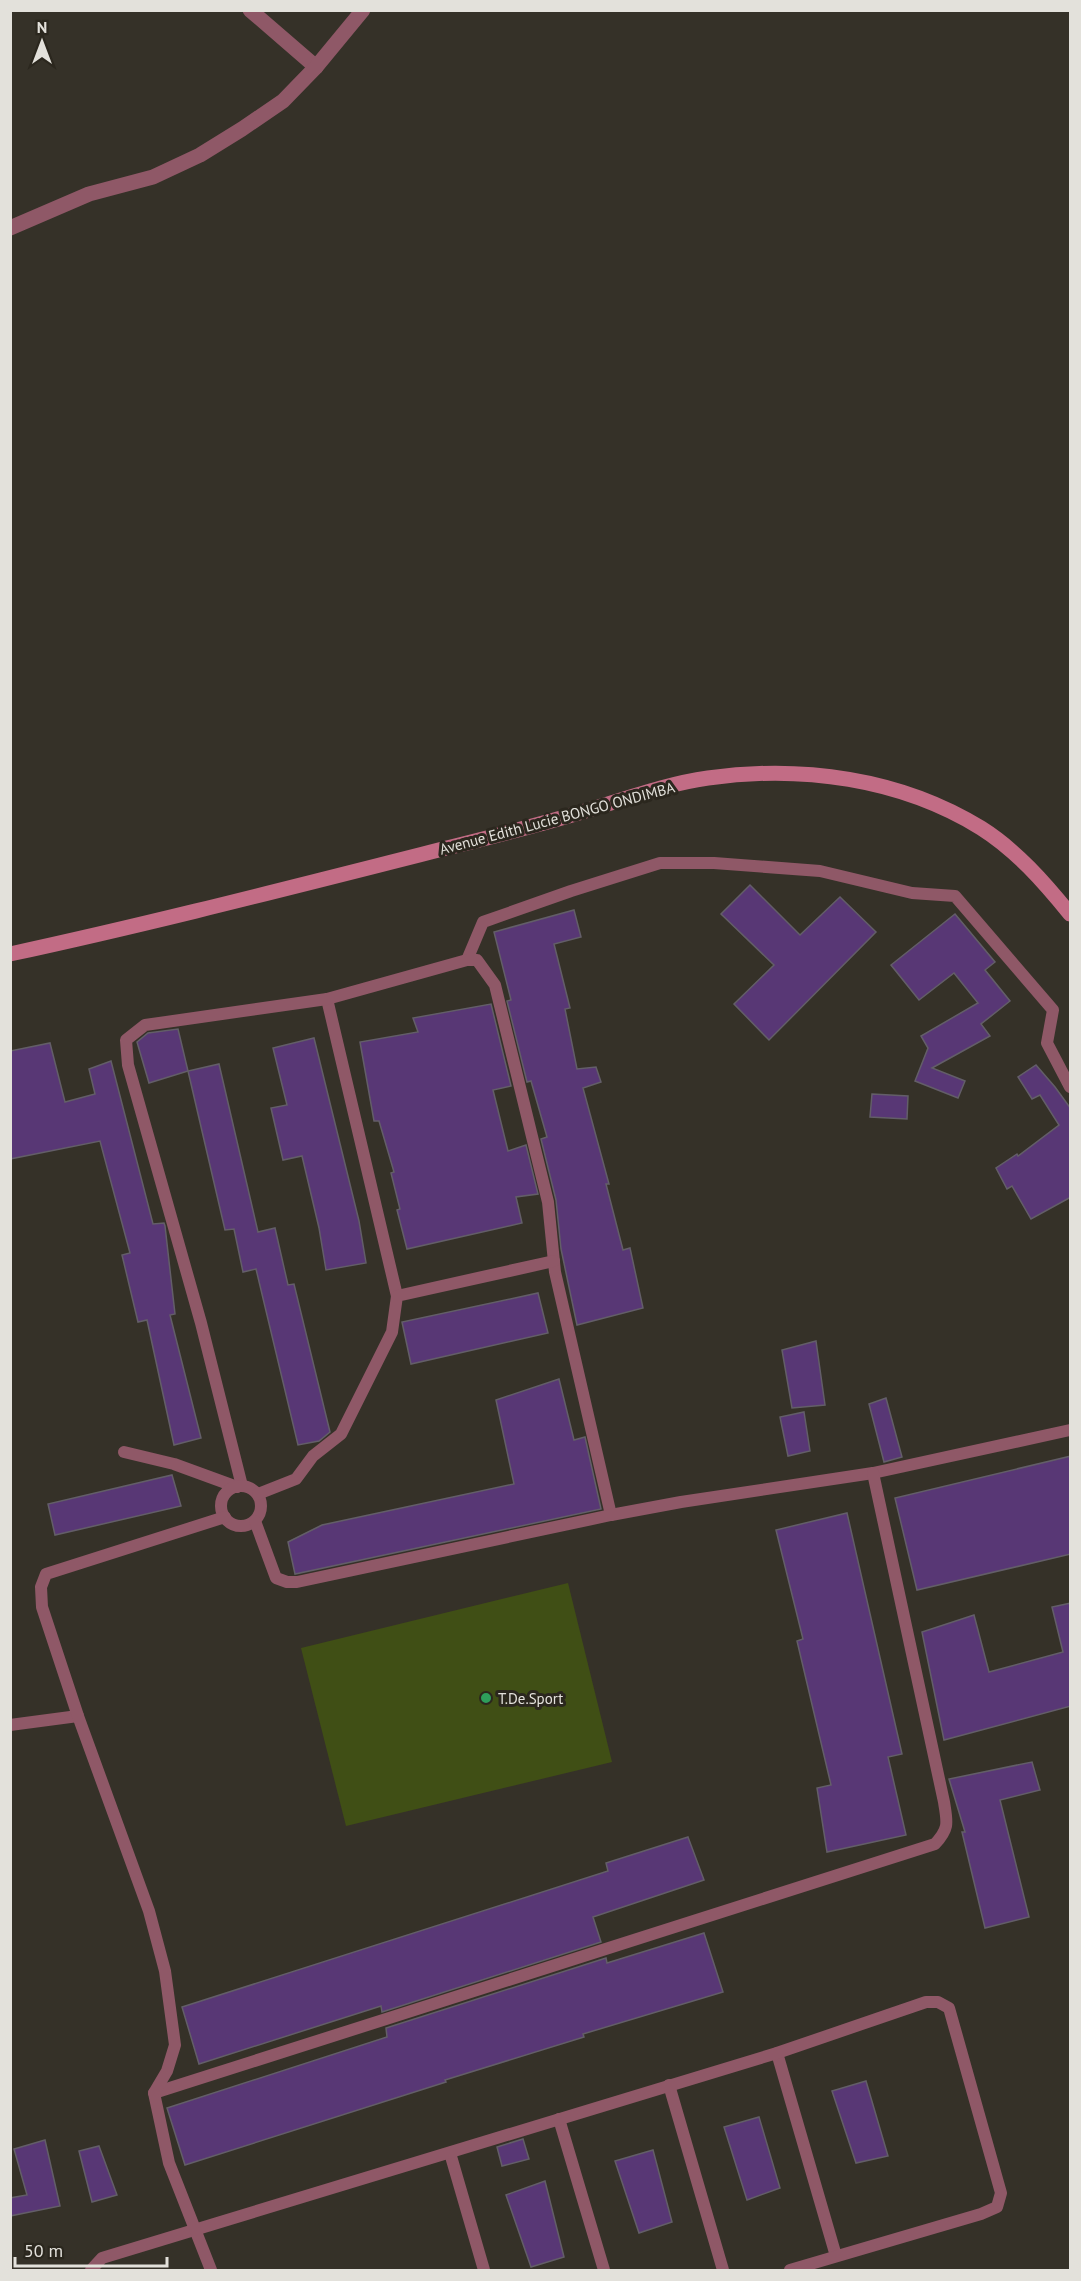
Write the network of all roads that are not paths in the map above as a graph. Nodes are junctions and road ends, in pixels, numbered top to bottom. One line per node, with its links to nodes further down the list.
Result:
1 (250, 10): 3 (street)
2 (363, 10): 3 (street)
3 (316, 67): 4 (street)
4 (10, 228)
5 (1071, 914): 6 (main road, Avenue Edith Lucie BONGO ONDIMBA)
6 (10, 954)
7 (467, 960): 8 (lane); 9 (lane); 10 (lane)
8 (327, 999): 11 (lane); 15 (lane)
9 (1071, 1087)
10 (554, 1261): 11 (lane); 17 (lane)
11 (397, 1296): 16 (lane)
12 (1071, 1430): 14 (lane)
13 (124, 1452): 15 (lane)
14 (873, 1473): 17 (lane); 24 (lane)
15 (239, 1486): 16 (lane); 18 (lane)
16 (258, 1494): 19 (lane)
17 (611, 1515): 19 (lane)
18 (225, 1517): 19 (lane); 20 (lane)
19 (255, 1521)
20 (78, 1716): 21 (lane); 24 (lane)
21 (10, 1725)
22 (777, 2053): 23 (lane); 28 (lane); 28 (lane)
23 (669, 2085): 25 (lane); 33 (lane)
24 (154, 2093): 27 (lane)
25 (559, 2119): 26 (lane); 32 (lane)
26 (450, 2153): 27 (lane); 31 (lane)
27 (196, 2231): 29 (lane); 30 (lane)
28 (836, 2256): 34 (lane)
29 (91, 2271)
30 (212, 2271)
31 (484, 2271)
32 (604, 2271)
33 (723, 2271)
34 (790, 2271)

